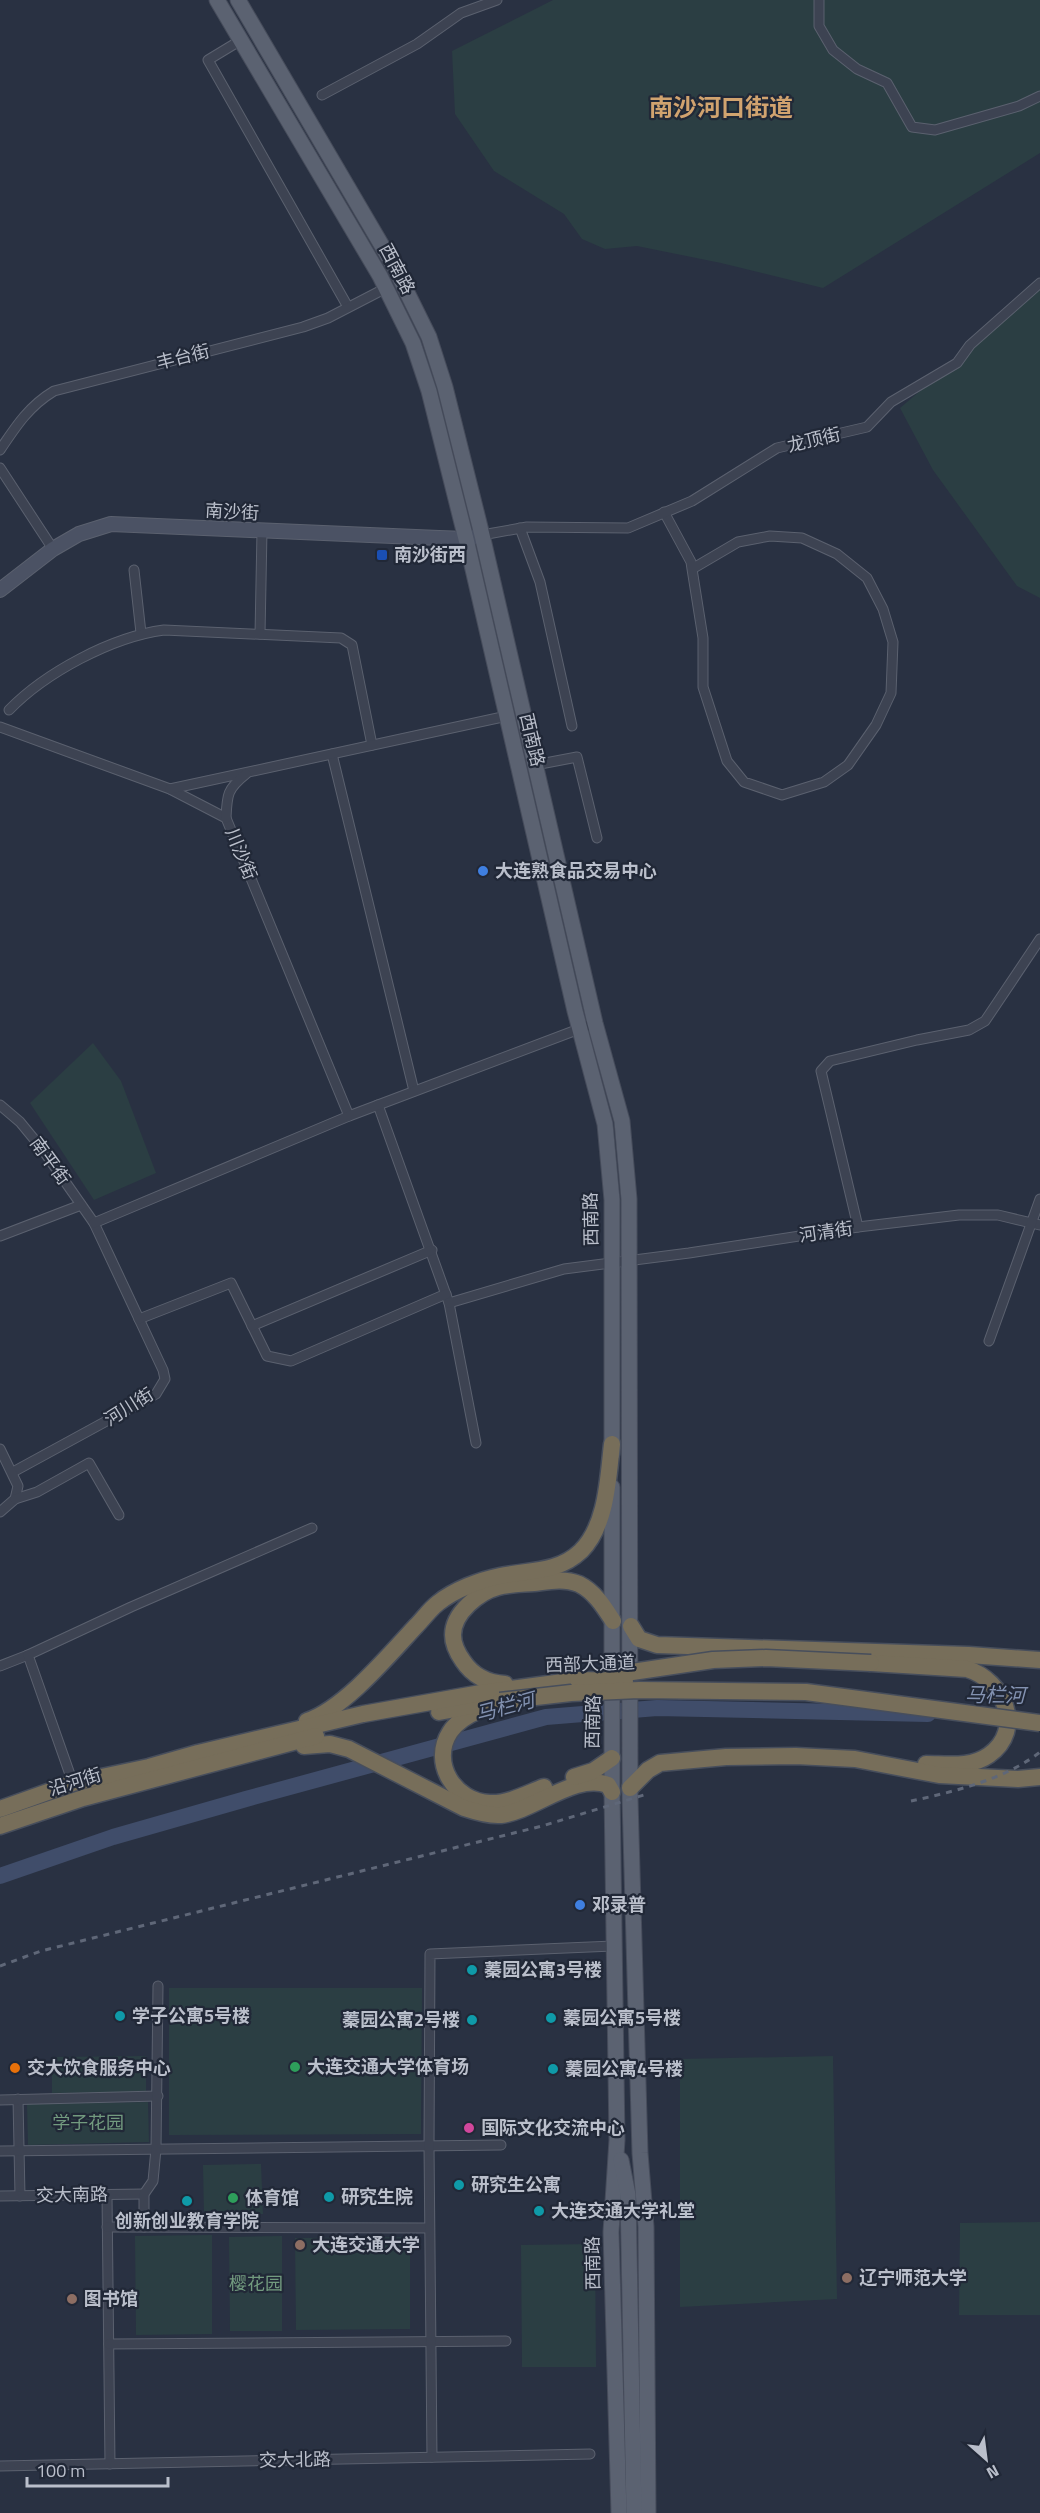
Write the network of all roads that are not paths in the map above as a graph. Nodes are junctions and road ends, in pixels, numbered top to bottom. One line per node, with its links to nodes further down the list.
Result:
1 (217, 0): 5 (main road, 西南路)
2 (238, 0): 16 (main road, 西南路)
3 (496, 0): 6 (street)
4 (819, 0): 7 (street)
5 (241, 40): 9 (main road, 西南路); 10 (street)
6 (322, 95)
7 (1040, 96)
8 (1040, 283): 13 (street, 龙顶街)
9 (386, 288): 10 (street, 丰台街); 17 (main road, 西南路)
10 (348, 307): 11 (street, 丰台街)
11 (0, 450)
12 (0, 468): 18 (street)
13 (664, 512): 14 (street, 龙顶街); 19 (street)
14 (520, 528): 16 (street, 龙顶街); 26 (street)
15 (262, 531): 17 (street, 南沙街); 18 (street, 南沙街); 23 (street)
16 (482, 535): 17 (street, 南沙街); 30 (main road, 西南路)
17 (466, 539): 25 (main road, 西南路)
18 (53, 549): 21 (street, 南沙街)
19 (692, 569): 19 (street)
20 (134, 570): 22 (street)
21 (0, 590)
22 (141, 633): 23 (street); 24 (street)
23 (260, 634): 28 (street)
24 (9, 710)
25 (507, 716): 28 (street); 39 (main road, 西南路)
26 (572, 726)
27 (0, 727): 32 (street, 川沙街)
28 (372, 745): 29 (street)
29 (332, 754): 31 (street); 40 (street)
30 (535, 765): 34 (street); 38 (main road, 西南路)
31 (248, 772): 32 (street); 33 (street)
32 (170, 789): 33 (street, 川沙街)
33 (226, 818): 43 (street, 川沙街)
34 (597, 838)
35 (1040, 939): 37 (street)
36 (1040, 951): 37 (street)
37 (1026, 958): 48 (street)
38 (595, 1023): 39 (street); 51 (main road, 西南路)
39 (579, 1029): 40 (street); 52 (main road, 西南路)
40 (414, 1092): 42 (street)
41 (0, 1105): 45 (street, 南平街)
42 (378, 1105): 43 (street); 50 (street)
43 (349, 1116): 46 (street)
44 (1040, 1199): 47 (street)
45 (81, 1205): 46 (street, 南平街); 49 (street)
46 (94, 1222): 54 (street, 河川街)
47 (1036, 1224): 48 (street, 河清街); 56 (street)
48 (858, 1227): 51 (street, 河清街)
49 (0, 1236)
50 (432, 1250): 53 (street); 55 (street)
51 (630, 1261): 52 (street, 河清街); 66 (main road, 西南路)
52 (611, 1263): 53 (street, 河清街); 58 (main road, 西南路)
53 (447, 1299): 55 (street, 河清街); 57 (street)
54 (139, 1319): 55 (street); 60 (street, 河川街)
55 (252, 1326)
56 (989, 1341)
57 (476, 1443)
58 (612, 1444): 65 (main road, 西南路); 75 (highway)
59 (0, 1449): 60 (street)
60 (13, 1472): 61 (street)
61 (15, 1499): 62 (street); 63 (street)
62 (0, 1512)
63 (119, 1515)
64 (312, 1528): 67 (street)
65 (613, 1621): 71 (highway); 76 (main road, 西南路, bridge)
66 (631, 1626): 68 (highway); 82 (main road, 西南路, bridge)
67 (28, 1655): 69 (street); 81 (street)
68 (1040, 1660)
69 (0, 1666)
70 (578, 1680): 71 (highway, 西部大通道); 73 (highway, 西部大通道, bridge); 78 (highway, bridge)
71 (533, 1686): 75 (highway, 西部大通道)
72 (500, 1701): 74 (highway, 西部大通道, bridge); 76 (highway); 77 (highway, 西部大通道)
73 (1040, 1713)
74 (1040, 1723)
75 (198, 1753): 79 (highway, 西部大通道)
76 (612, 1754): 83 (main road, 西南路)
77 (217, 1762): 79 (highway, 西部大通道); 83 (highway)
78 (889, 1766): 80 (highway); 82 (highway)
79 (155, 1772): 81 (highway, 沿河街); 85 (highway, 沿河街)
80 (1040, 1777)
81 (73, 1783): 84 (highway, 沿河街)
82 (630, 1788): 92 (main road, 西南路)
83 (612, 1792): 86 (main road, 西南路)
84 (0, 1809)
85 (0, 1826)
86 (614, 1946): 91 (main road, 西南路); 94 (street)
87 (158, 1986): 88 (street)
88 (158, 2096): 89 (street); 95 (street)
89 (18, 2099): 90 (street); 97 (street)
90 (0, 2100)
91 (617, 2140): 100 (main road); 113 (main road, 西南路)
92 (639, 2142): 100 (main road); 115 (main road, 西南路)
93 (501, 2145): 94 (street)
94 (429, 2146): 95 (street); 105 (street)
95 (156, 2149): 97 (street); 98 (street)
96 (0, 2151): 97 (street)
97 (19, 2151): 102 (street)
98 (144, 2194): 99 (street, 交大南路); 104 (street)
99 (107, 2195): 102 (street, 交大南路); 103 (street)
100 (628, 2195): 114 (main road, 西南路)
101 (0, 2196): 102 (street, 交大南路)
102 (20, 2196)
103 (107, 2227): 104 (street); 108 (street)
104 (144, 2227): 105 (street)
105 (429, 2228): 106 (street)
106 (430, 2341): 107 (street); 108 (street); 110 (street)
107 (506, 2341)
108 (109, 2344): 111 (street)
109 (590, 2454): 110 (street, 交大北路)
110 (432, 2457): 111 (street, 交大北路)
111 (110, 2463): 112 (street, 交大北路)
112 (0, 2466)
113 (619, 2513)
114 (634, 2513)
115 (648, 2513)

